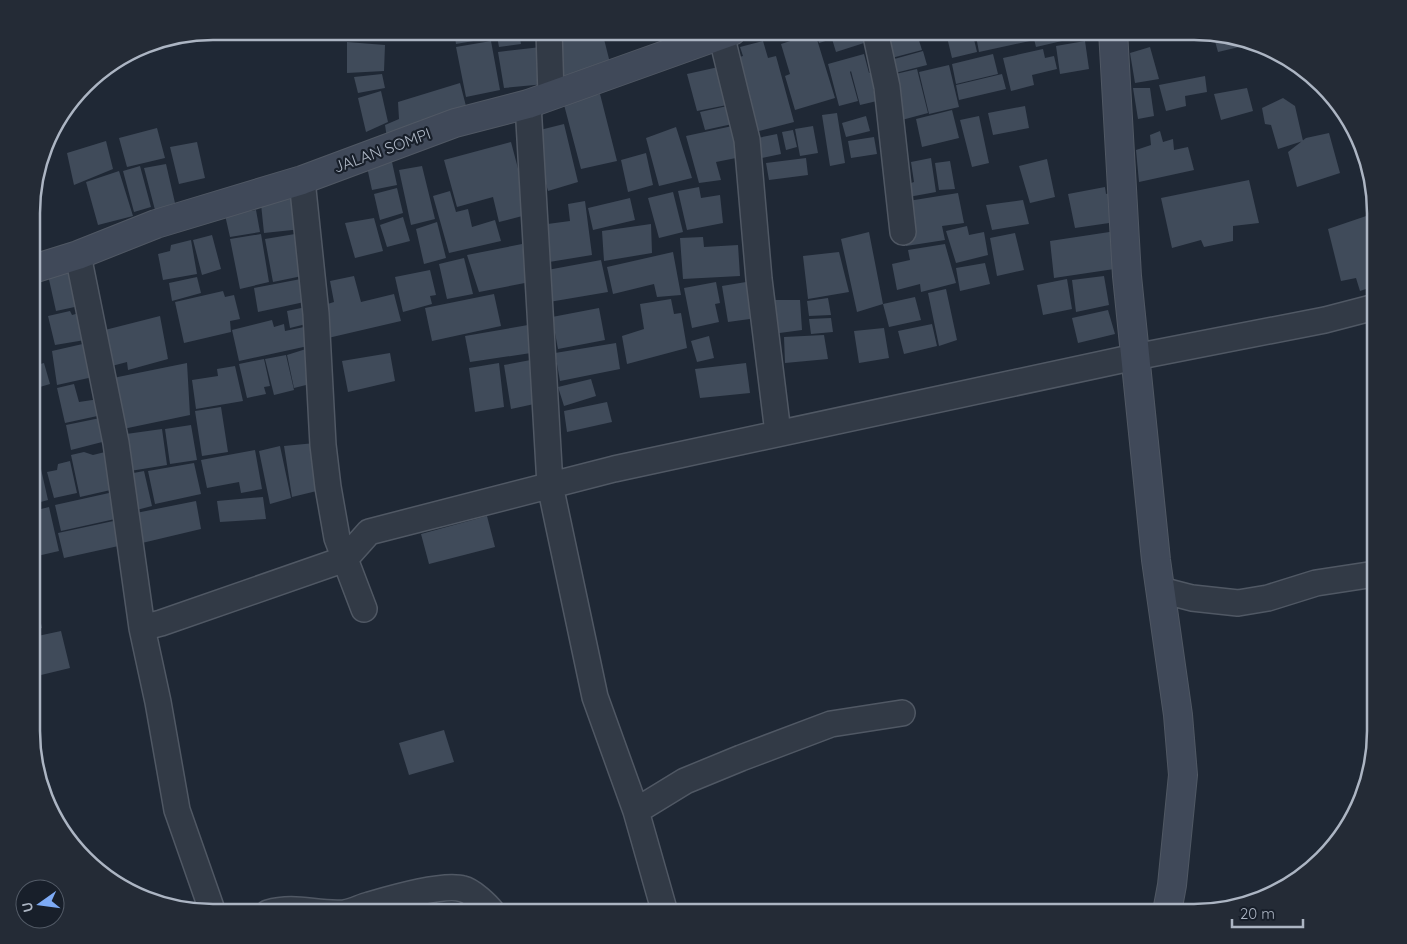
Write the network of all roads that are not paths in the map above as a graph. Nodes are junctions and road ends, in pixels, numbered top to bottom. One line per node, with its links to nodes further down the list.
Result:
1 (548, 40): 6 (street)
2 (707, 40): 6 (street, JALAN SOMPI)
3 (727, 40): 13 (street)
4 (877, 40): 8 (street)
5 (1113, 40): 12 (street)
6 (540, 100): 7 (street, JALAN SOMPI); 14 (street)
7 (302, 180): 9 (street, JALAN SOMPI); 15 (street)
8 (903, 232)
9 (78, 255): 10 (street, JALAN SOMPI); 19 (street)
10 (40, 267)
11 (1367, 309): 12 (street)
12 (1135, 357): 13 (street); 17 (street)
13 (778, 433): 14 (street)
14 (550, 485): 15 (street); 21 (street)
15 (344, 559): 18 (street); 19 (street)
16 (1367, 575): 17 (street)
17 (1161, 590): 26 (street)
18 (364, 610)
19 (142, 628): 22 (street)
20 (902, 713): 21 (street)
21 (636, 811): 25 (street)
22 (210, 904)
23 (373, 904): 24 (street)
24 (485, 904)
25 (662, 904)
26 (1168, 904)

